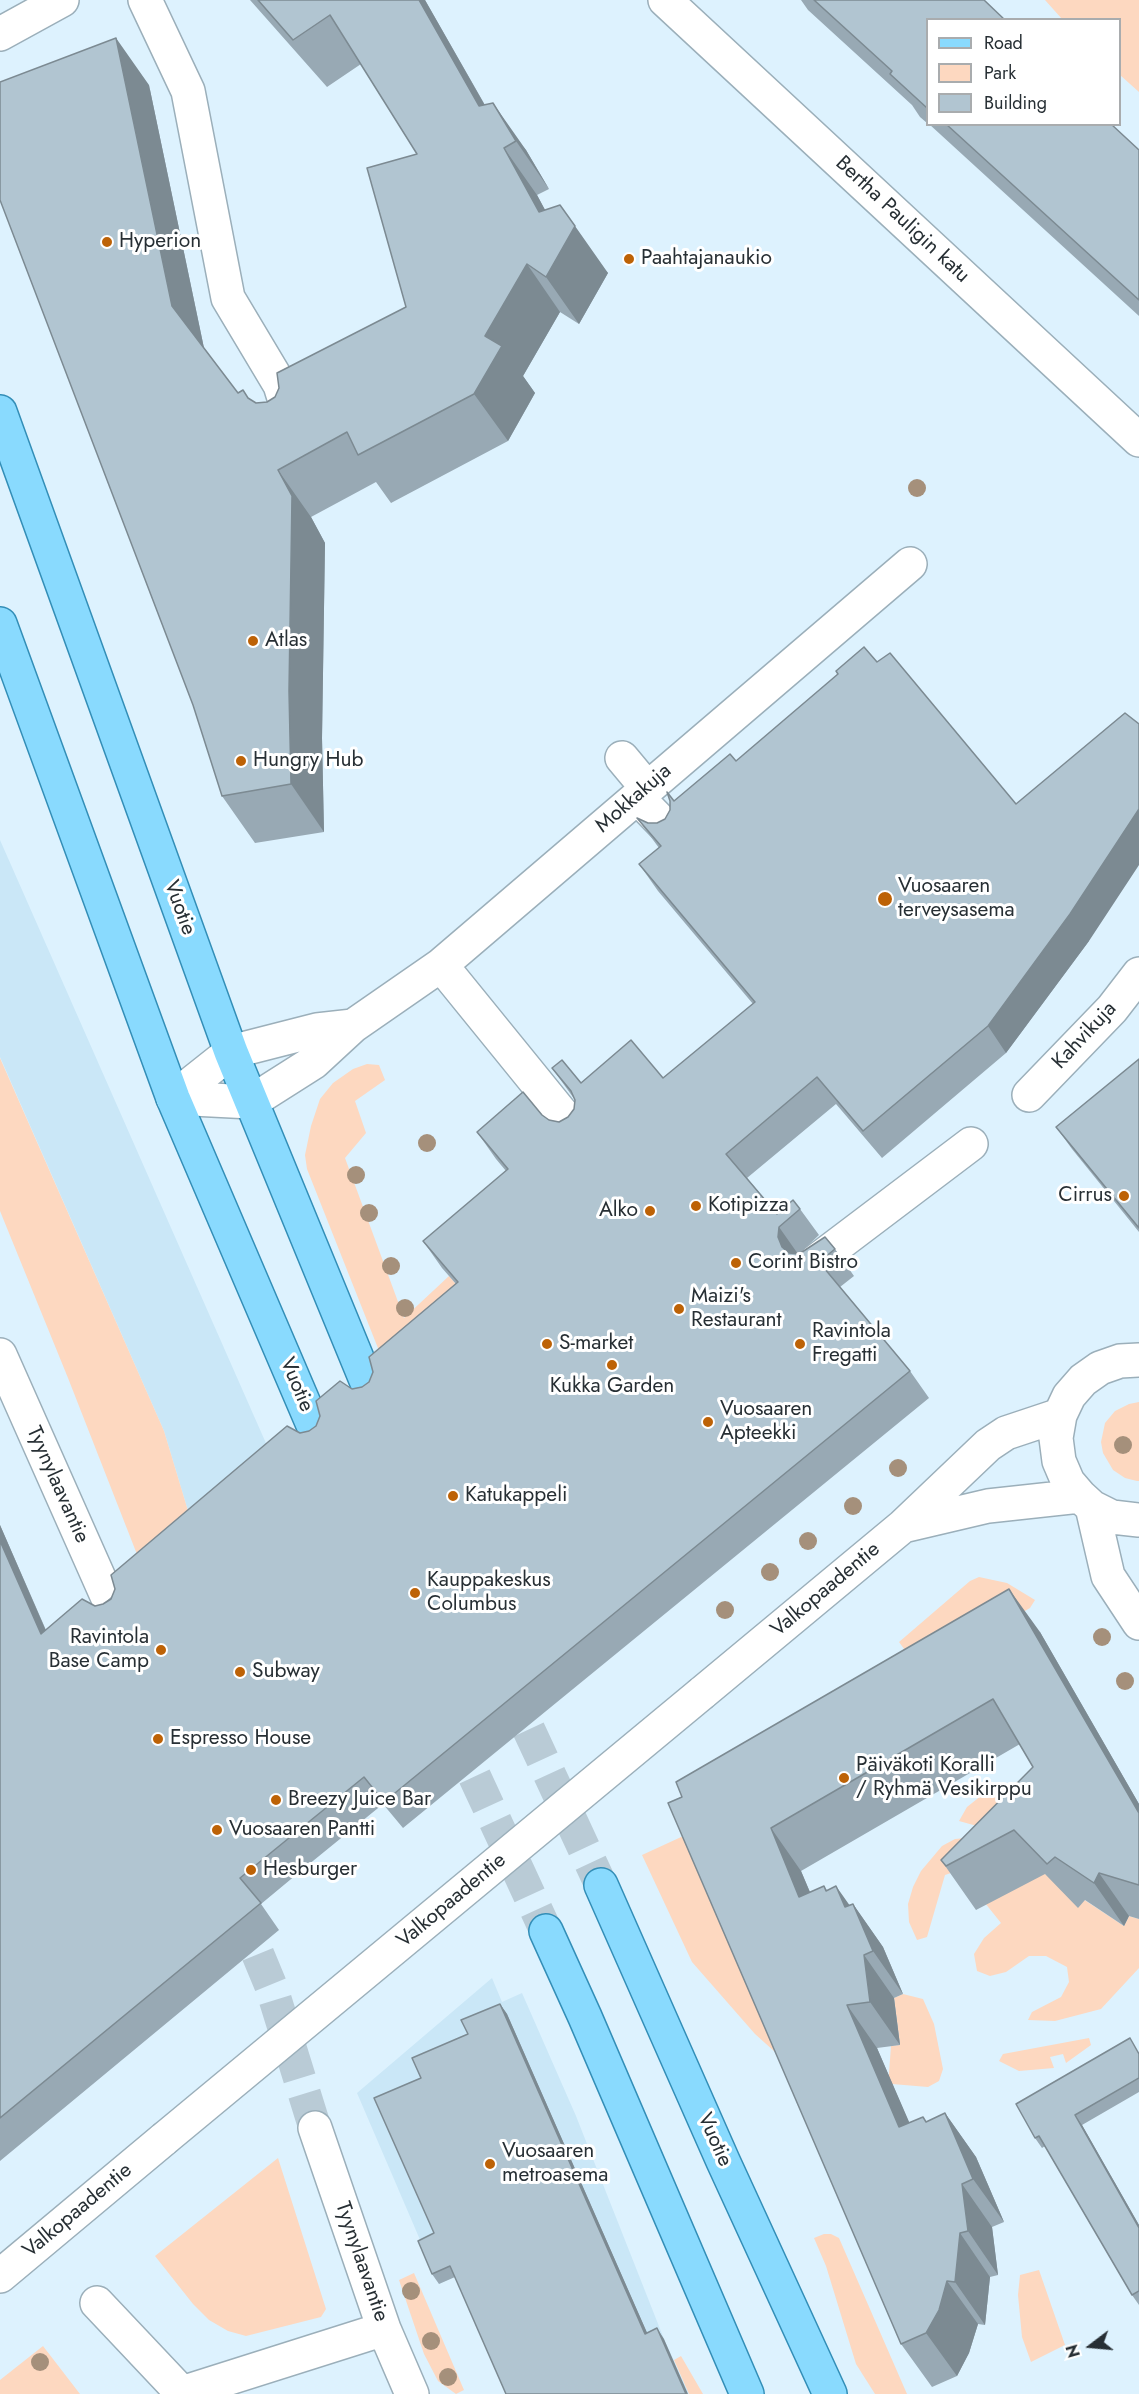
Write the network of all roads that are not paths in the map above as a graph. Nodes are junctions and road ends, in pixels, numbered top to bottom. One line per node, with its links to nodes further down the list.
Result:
1 (62, 0): 4 (street)
2 (145, 0): 6 (street)
3 (665, 0): 7 (street, Bertha Pauligin katu)
4 (0, 34)
5 (0, 412): 16 (main road, Vuotie)
6 (294, 432)
7 (1139, 440)
8 (910, 564): 11 (street, Mokkakuja)
9 (0, 624): 18 (main road, Vuotie)
10 (622, 758): 11 (street)
11 (642, 793): 12 (street); 13 (street, Mokkakuja)
12 (671, 832)
13 (441, 965): 15 (street, Mokkakuja); 20 (street)
14 (1139, 974): 17 (street, Kahvikuja)
15 (353, 1026): 16 (street, Mokkakuja); 19 (street, Mokkakuja)
16 (231, 1052): 18 (street, Mokkakuja); 19 (main road, Vuotie)
17 (1029, 1095)
18 (173, 1098): 19 (street); 27 (main road, Vuotie)
19 (250, 1102): 25 (main road, Vuotie)
20 (576, 1130)
21 (971, 1144): 22 (street)
22 (814, 1262)
23 (0, 1355): 31 (street, Tyynylaavantie)
24 (1139, 1359): 26 (street)
25 (373, 1397)
26 (1060, 1415): 28 (street); 30 (street, Valkopaadentie)
27 (320, 1441)
28 (1086, 1502): 29 (street); 30 (street, Valkopaadentie); 32 (street)
29 (1139, 1520)
30 (903, 1526): 36 (street, Valkopaadentie, bridge)
31 (115, 1614)
32 (1139, 1623)
33 (601, 1885): 41 (main road, Vuotie)
34 (546, 1931): 40 (main road)
35 (315, 2128): 38 (street, Tyynylaavantie)
36 (0, 2276)
37 (96, 2303): 38 (street)
38 (384, 2329): 39 (street, Tyynylaavantie)
39 (412, 2394)
40 (747, 2394)
41 (830, 2394)

